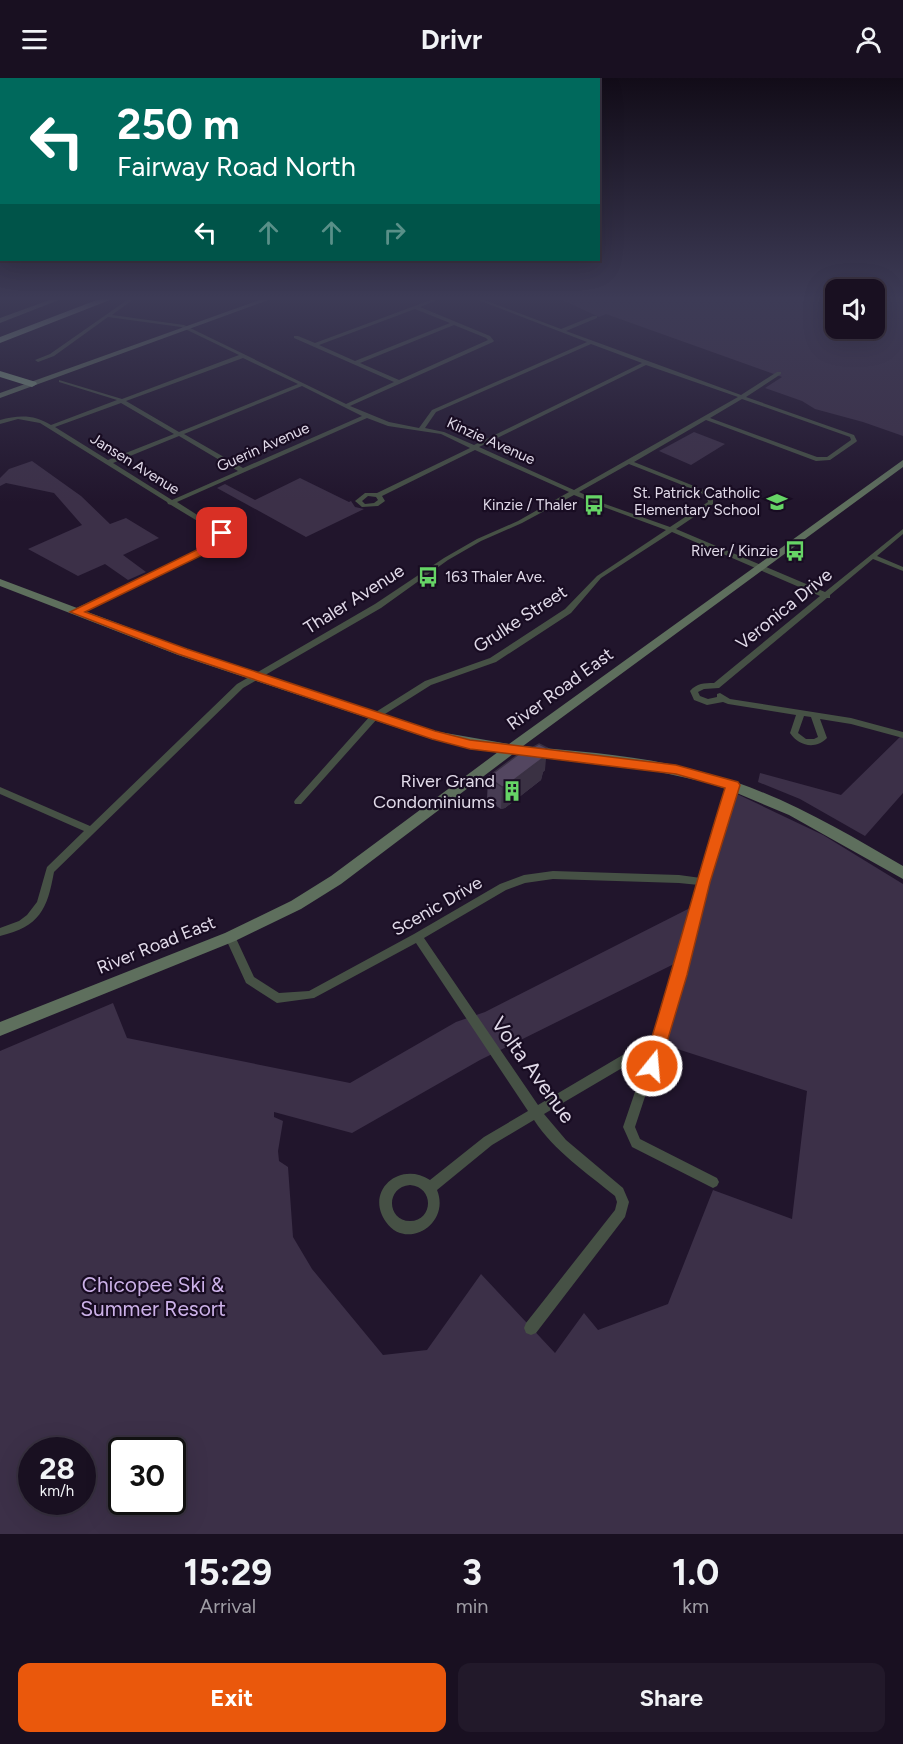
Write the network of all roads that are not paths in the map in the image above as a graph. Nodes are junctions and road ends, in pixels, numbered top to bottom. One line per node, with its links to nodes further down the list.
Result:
1 (81, 366): 14 (main road)
2 (215, 366): 19 (street)
3 (264, 366): 15 (street, Kinzie Avenue)
4 (362, 366): 13 (street)
5 (435, 366): 13 (street)
6 (537, 366): 25 (street)
7 (640, 366): 27 (street)
8 (654, 366): 18 (street)
9 (0, 374): 14 (highway)
10 (779, 374): 18 (street, Thaler Avenue)
11 (0, 380): 14 (highway)
12 (61, 381): 19 (street)
13 (399, 382): 20 (street)
14 (26, 384): 16 (main road); 17 (main road)
15 (303, 384): 20 (street, Kinzie Avenue); 26 (street)
16 (0, 391)
17 (0, 396)
18 (742, 398): 22 (street, Thaler Avenue); 22 (street)
19 (120, 401): 24 (street); 26 (street)
20 (345, 406): 21 (street, Kinzie Avenue)
21 (367, 416): 25 (street, Kinzie Avenue); 31 (street, Guerin Avenue)
22 (706, 418): 28 (street, Thaler Avenue)
23 (3, 421): 24 (street, Jansen Avenue)
24 (50, 427): 29 (street, Jansen Avenue)
25 (422, 428): 27 (street, Kinzie Avenue)
26 (179, 434): 29 (street); 31 (street)
27 (473, 448): 32 (street, Kinzie Avenue); 33 (street)
28 (629, 462): 32 (street, Thaler Avenue); 35 (street, Grulke Street)
29 (107, 463): 34 (street, Jansen Avenue)
30 (903, 463): 38 (main road, River Road East)
31 (243, 471): 34 (street, Guerin Avenue)
32 (574, 492): 35 (street, Kinzie Avenue); 43 (street, Thaler Avenue)
33 (378, 495)
34 (170, 503): 42 (street, Jansen Avenue)
35 (672, 530): 38 (street, Kinzie Avenue); 48 (street, Grulke Street)
36 (903, 531): 37 (street, Veronica Drive)
37 (873, 557): 39 (street); 41 (street, Veronica Drive)
38 (761, 567): 41 (street, Kinzie Avenue); 50 (main road, River Road East)
39 (903, 569)
40 (0, 582): 42 (main road)
41 (827, 596): 44 (street, Veronica Drive)
42 (75, 612): 43 (main road)
43 (256, 677): 48 (main road); 54 (street, Thaler Avenue)
44 (716, 686): 45 (street); 45 (street, Veronica Drive)
45 (723, 699): 46 (street, Veronica Drive)
46 (801, 713): 47 (street, Veronica Drive); 47 (street)
47 (814, 715): 49 (street, Veronica Drive)
48 (374, 717): 50 (main road); 53 (street, Grulke Street)
49 (903, 735)
50 (512, 748): 51 (main road); 58 (main road, River Road East)
51 (733, 785): 55 (main road); 56 (street)
52 (0, 790): 54 (street)
53 (298, 802)
54 (91, 830): 57 (street, Thaler Avenue)
55 (903, 873)
56 (702, 882): 59 (street, Scenic Drive); 63 (street)
57 (0, 932)
58 (230, 937): 59 (street, Scenic Drive); 60 (main road, River Road East)
59 (418, 937): 62 (street, Volta Avenue)
60 (0, 1029)
61 (630, 1057): 62 (street)
62 (536, 1114): 64 (street); 65 (street, Volta Avenue)
63 (713, 1182)
64 (430, 1188)
65 (531, 1328)

